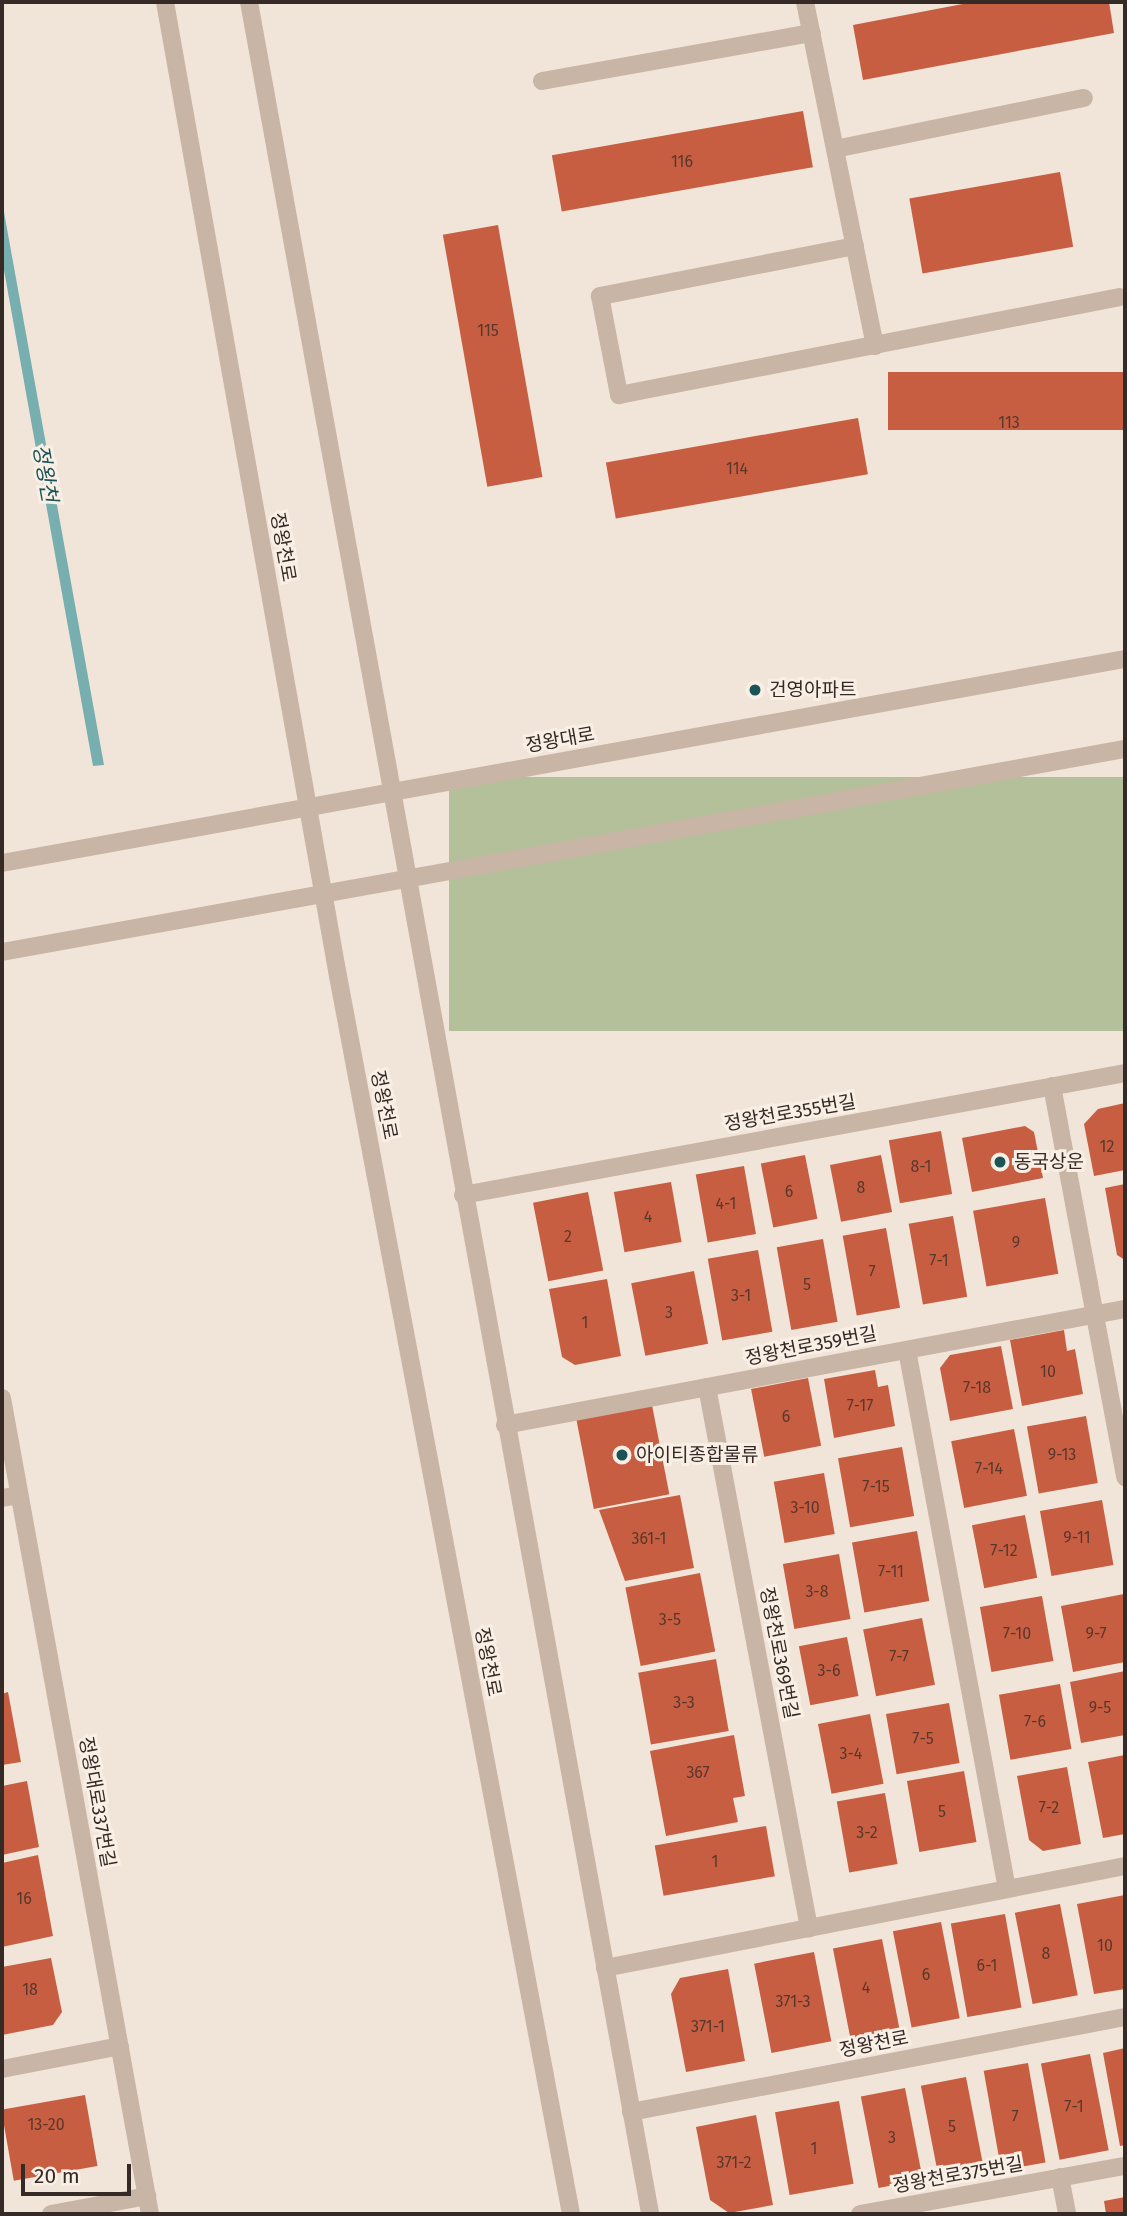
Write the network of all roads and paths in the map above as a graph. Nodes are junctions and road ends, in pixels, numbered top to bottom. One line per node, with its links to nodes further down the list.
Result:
1 (165, 2): 14 (street, 정왕천로)
2 (249, 2): 13 (street)
3 (805, 2): 4 (street)
4 (812, 33): 5 (street); 7 (street)
5 (542, 81)
6 (1084, 98): 7 (street)
7 (835, 149): 8 (street)
8 (855, 246): 10 (street); 10 (street)
9 (1120, 297): 10 (street)
10 (875, 346)
11 (1125, 659): 13 (street, 정왕대로)
12 (1125, 749): 16 (street)
13 (390, 793): 14 (street, 정왕대로); 16 (street)
14 (308, 807): 15 (street, 정왕대로); 17 (street, 정왕천로)
15 (2, 863)
16 (405, 879): 17 (street); 21 (street)
17 (324, 894): 18 (street); 43 (street, 정왕천로)
18 (2, 952)
19 (1125, 1073): 20 (street, 정왕천로355번길)
20 (1052, 1086): 21 (street, 정왕천로355번길); 23 (street)
21 (463, 1195): 27 (street)
22 (1125, 1309): 23 (street, 정왕천로359번길)
23 (1095, 1314): 24 (street, 정왕천로359번길); 28 (street)
24 (907, 1350): 25 (street, 정왕천로359번길); 31 (street)
25 (707, 1387): 27 (street, 정왕천로359번길); 32 (street, 정왕천로369번길)
26 (2, 1398): 29 (street, 정왕대로337번길)
27 (505, 1425): 33 (street)
28 (1125, 1478)
29 (10, 1497): 35 (street, 정왕대로337번길)
30 (1125, 1866): 31 (street)
31 (1007, 1889): 32 (street)
32 (810, 1928): 33 (street)
33 (605, 1968): 37 (street)
34 (1125, 2017): 37 (street, 정왕천로)
35 (120, 2046): 36 (street); 40 (street, 정왕대로337번길)
36 (2, 2069)
37 (631, 2112): 44 (street)
38 (1125, 2166): 39 (street, 정왕천로375번길)
39 (1060, 2177): 45 (street, 정왕천로375번길); 46 (street)
40 (147, 2196): 41 (street); 42 (street, 정왕대로337번길)
41 (51, 2214)
42 (150, 2214)
43 (570, 2214)
44 (650, 2214)
45 (862, 2214)
46 (1067, 2214)

